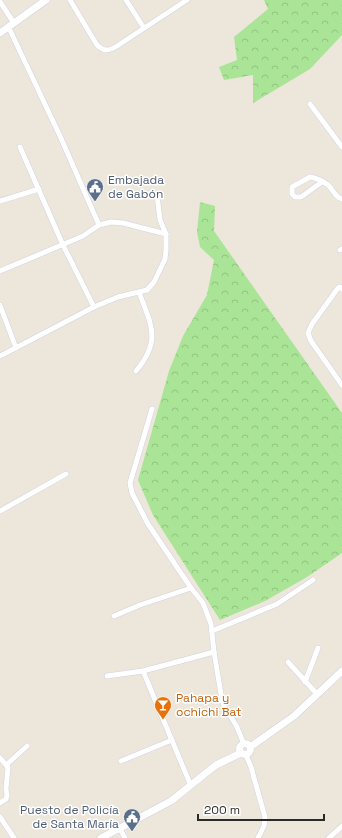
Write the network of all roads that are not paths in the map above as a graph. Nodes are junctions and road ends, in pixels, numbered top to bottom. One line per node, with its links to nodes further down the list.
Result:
1 (46, 0): 6 (street)
2 (70, 0): 7 (street)
3 (126, 0): 7 (street)
4 (188, 0): 7 (street)
5 (0, 2): 6 (street)
6 (11, 24): 8 (street); 17 (street)
7 (144, 28)
8 (0, 32)
9 (310, 104): 11 (street)
10 (20, 147): 13 (street)
11 (342, 147)
12 (322, 182): 12 (street); 15 (street)
13 (40, 189): 16 (street); 19 (street)
14 (157, 195): 18 (street)
15 (342, 199)
16 (0, 201)
17 (99, 225): 18 (street); 19 (street)
18 (166, 234): 22 (street)
19 (63, 245): 20 (street); 24 (street)
20 (0, 271)
21 (342, 289): 28 (street)
22 (139, 292): 24 (street); 27 (street)
23 (0, 305): 25 (street)
24 (94, 307): 25 (street)
25 (16, 348): 26 (street)
26 (0, 356)
27 (136, 371)
28 (342, 385)
29 (152, 409): 33 (street)
30 (66, 474): 31 (street)
31 (0, 511)
32 (313, 580): 35 (street)
33 (191, 588): 34 (street); 35 (street)
34 (114, 616)
35 (212, 631): 37 (street)
36 (318, 648): 42 (street)
37 (214, 652): 39 (street); 46 (street)
38 (288, 662): 42 (street)
39 (143, 671): 41 (street); 44 (street)
40 (342, 671): 43 (street)
41 (107, 676)
42 (305, 682): 43 (street)
43 (317, 694): 46 (street)
44 (172, 740): 49 (street); 51 (street)
45 (27, 746): 50 (street)
46 (247, 746): 47 (street)
47 (244, 754): 51 (street); 59 (street)
48 (0, 758): 50 (street)
49 (121, 761)
50 (6, 765): 52 (street)
51 (191, 786): 55 (street)
52 (0, 803)
53 (0, 817): 56 (street)
54 (342, 826): 60 (street)
55 (120, 829): 57 (street); 58 (street)
56 (14, 838)
57 (101, 838)
58 (125, 838)
59 (258, 838)
60 (329, 838)

